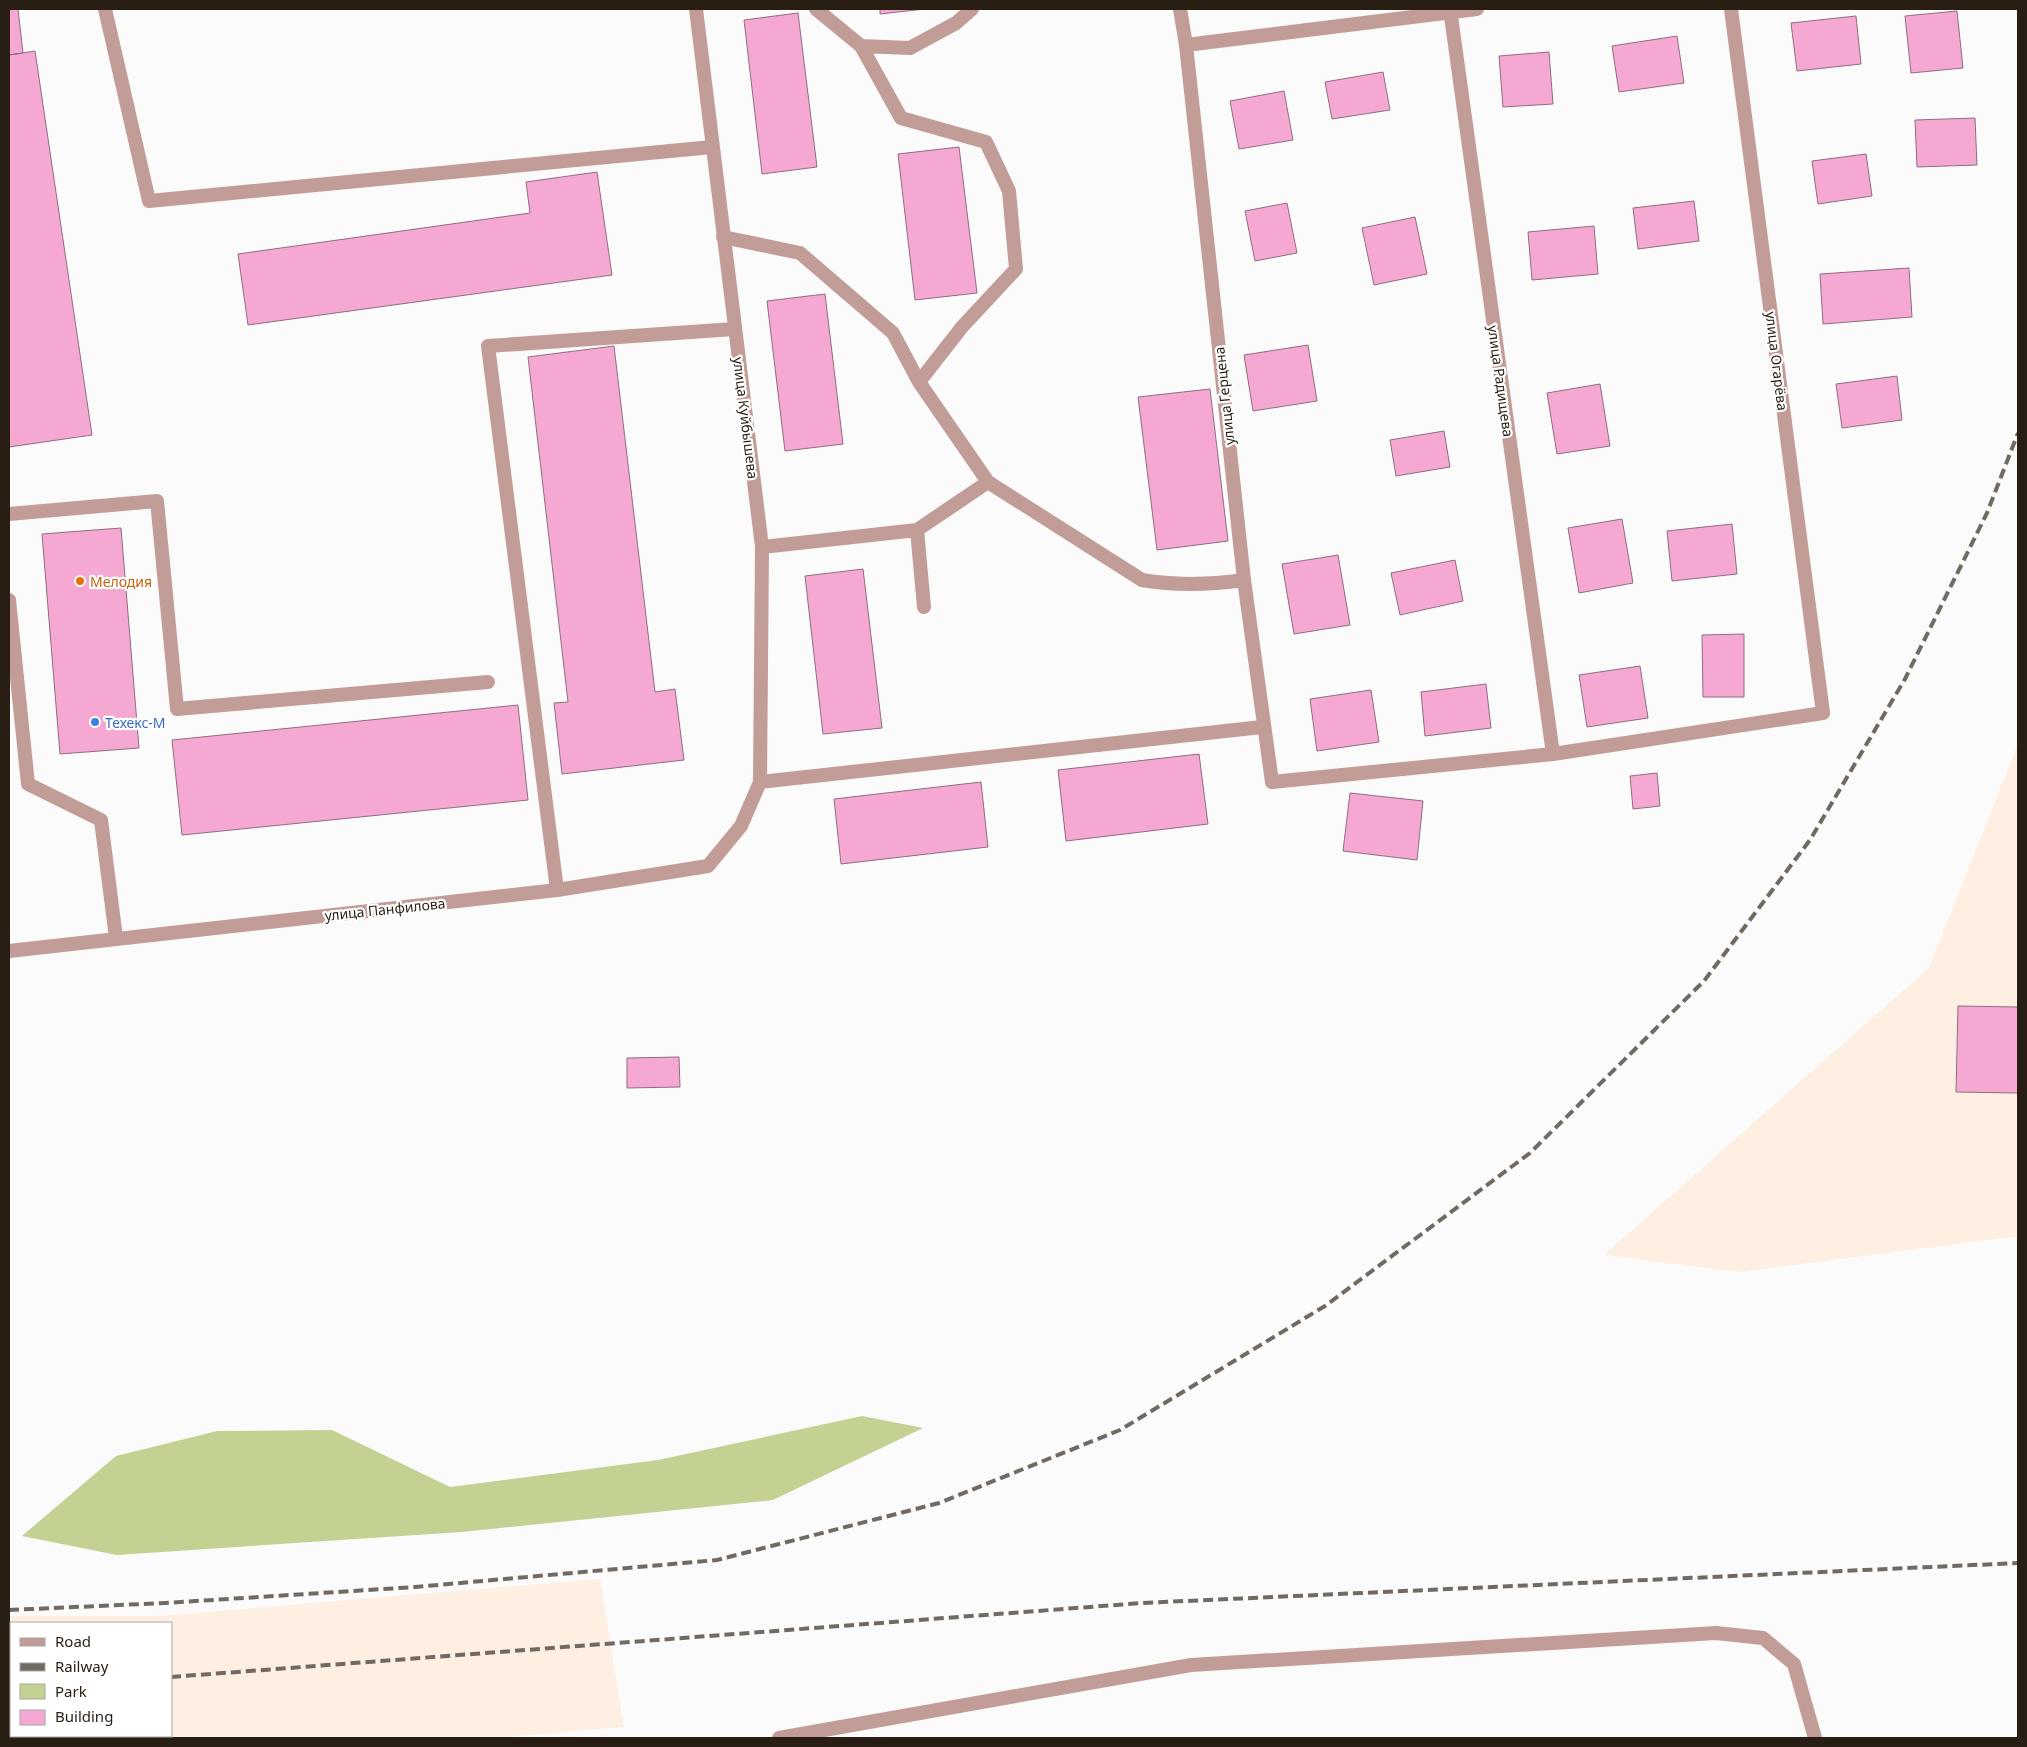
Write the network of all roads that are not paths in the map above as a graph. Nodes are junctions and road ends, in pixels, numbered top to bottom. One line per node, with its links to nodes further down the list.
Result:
1 (105, 9): 11 (street)
2 (816, 9): 10 (street)
3 (972, 9): 10 (street)
4 (1180, 9): 9 (street, улица Герцена)
5 (1477, 9): 8 (street)
6 (1730, 9): 24 (street, улица Огарёва)
7 (698, 10): 11 (street, улица Куйбышева)
8 (1450, 10): 9 (street); 24 (street, улица Радищева)
9 (1186, 45): 19 (street, улица Герцена)
10 (861, 46): 14 (street)
11 (712, 147): 12 (street, улица Куйбышева)
12 (723, 237): 13 (street, улица Куйбышева); 14 (street)
13 (734, 329): 18 (street, улица Куйбышева); 27 (street)
14 (918, 382): 15 (street)
15 (988, 482): 17 (street); 19 (street)
16 (9, 514): 22 (street)
17 (917, 530): 18 (street); 21 (street)
18 (762, 547): 25 (street, улица Куйбышева)
19 (1244, 580): 23 (street, улица Герцена)
20 (9, 600): 28 (street)
21 (924, 607)
22 (488, 682)
23 (1262, 726): 24 (street, улица Герцена); 25 (street)
24 (1553, 754)
25 (760, 782): 26 (street, улица Куйбышева)
26 (741, 826): 27 (street, улица Панфилова)
27 (557, 890): 28 (street, улица Панфилова)
28 (116, 938): 29 (street, улица Панфилова)
29 (9, 951)
30 (779, 1738): 31 (street)
31 (1815, 1738)

